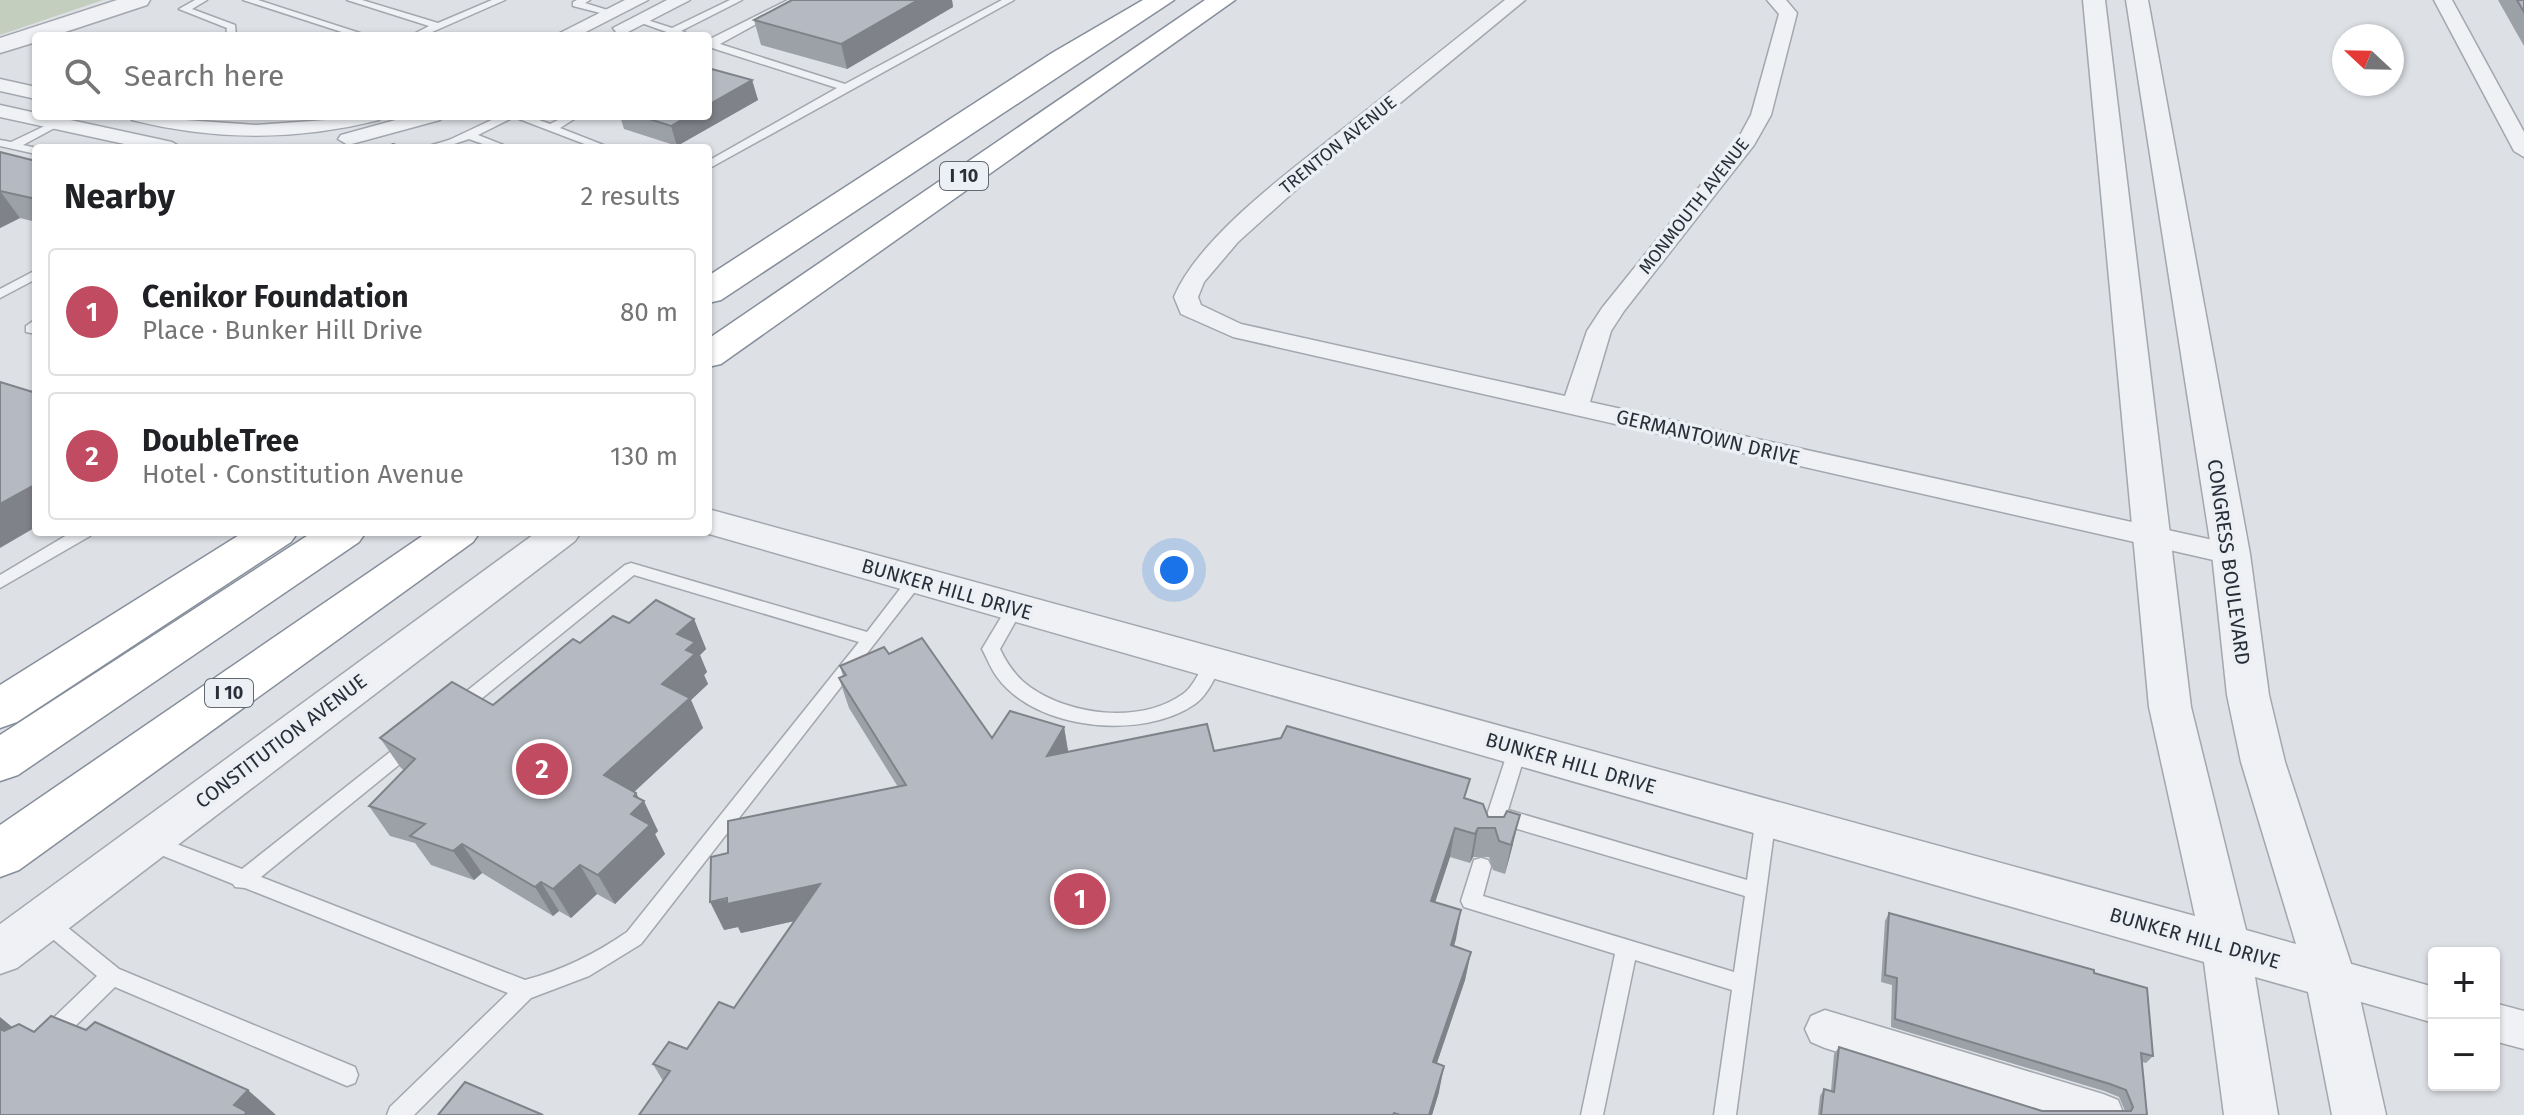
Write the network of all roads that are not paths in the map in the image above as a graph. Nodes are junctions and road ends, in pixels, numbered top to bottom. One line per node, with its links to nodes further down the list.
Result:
1 (85, 0): 28 (street)
2 (139, 0): 30 (street)
3 (202, 0): 31 (lane)
4 (248, 0): 32 (lane)
5 (352, 0): 27 (lane)
6 (464, 0): 24 (lane)
7 (500, 0): 24 (lane)
8 (562, 0): 22 (lane)
9 (639, 0): 25 (street)
10 (681, 0): 26 (street)
11 (737, 0): 29 (lane)
12 (795, 0): 37 (lane)
13 (982, 0): 23 (lane)
14 (1122, 0): 66 (highway)
15 (1161, 0): 70 (highway, I 10)
16 (1222, 0): 73 (highway, I 10)
17 (1516, 0): 72 (street, TRENTON AVENUE)
18 (1776, 0): 74 (street, MONMOUTH AVENUE)
19 (2094, 0): 40 (street)
20 (2137, 0): 41 (street, CONGRESS BOULEVARD)
21 (2443, 0): 64 (street)
22 (581, 2): 25 (lane)
23 (1005, 2): 43 (lane)
24 (485, 6): 27 (lane)
25 (612, 13): 26 (street); 34 (street)
26 (638, 20): 29 (lane); 35 (street)
27 (438, 26): 33 (lane)
28 (0, 28)
29 (673, 31)
30 (42, 32)
31 (231, 32)
32 (351, 32)
33 (424, 32)
34 (572, 32)
35 (613, 32)
36 (32, 35): 39 (street)
37 (712, 42)
38 (712, 45): 43 (lane)
39 (0, 46)
40 (2100, 68): 41 (street); 67 (street)
41 (2150, 75): 68 (street, CONGRESS BOULEVARD)
42 (0, 85): 44 (street)
43 (844, 87): 65 (lane)
44 (32, 92)
45 (0, 111): 46 (street)
46 (32, 115)
47 (65, 120): 57 (lane); 58 (street)
48 (161, 120): 56 (street)
49 (354, 120): 56 (street)
50 (420, 120): 59 (street)
51 (500, 120): 55 (lane)
52 (529, 120): 54 (lane)
53 (566, 120): 54 (lane)
54 (551, 128): 62 (lane)
55 (468, 135): 60 (lane); 61 (lane)
56 (261, 140)
57 (6, 144): 63 (lane)
58 (157, 144)
59 (319, 144)
60 (440, 144)
61 (494, 144)
62 (594, 144)
63 (32, 150)
64 (2524, 151)
65 (712, 164)
66 (735, 240)
67 (2121, 253): 68 (street); 81 (street)
68 (2179, 263): 82 (street, CONGRESS BOULEVARD)
69 (32, 276): 71 (lane)
70 (712, 289)
71 (0, 294)
72 (1190, 309): 74 (street, GERMANTOWN DRIVE)
73 (712, 353)
74 (1575, 407): 81 (street, GERMANTOWN DRIVE)
75 (712, 522): 83 (street, BUNKER HILL DRIVE)
76 (77, 536): 84 (lane)
77 (270, 536): 88 (highway)
78 (338, 536): 92 (highway)
79 (452, 536): 97 (highway, I 10)
80 (557, 536): 96 (street, CONSTITUTION AVENUE)
81 (2152, 536): 82 (street, GERMANTOWN DRIVE); 102 (street)
82 (2231, 554): 106 (street, CONGRESS BOULEVARD)
83 (916, 580): 85 (street, BUNKER HILL DRIVE); 86 (lane)
84 (0, 582)
85 (1015, 608): 87 (street, BUNKER HILL DRIVE); 87 (lane)
86 (871, 639): 89 (lane); 108 (lane)
87 (1213, 663): 91 (street, BUNKER HILL DRIVE)
88 (0, 709)
89 (449, 715)
90 (424, 735): 99 (lane)
91 (1518, 748): 93 (lane); 94 (street, BUNKER HILL DRIVE)
92 (0, 761)
93 (1497, 815): 95 (lane); 100 (lane)
94 (1766, 817): 100 (lane); 102 (street, BUNKER HILL DRIVE)
95 (1490, 837)
96 (148, 841): 99 (lane); 101 (street, CONSTITUTION AVENUE)
97 (0, 854)
98 (1481, 866): 103 (lane)
99 (242, 881): 108 (lane)
100 (1756, 891): 107 (lane)
101 (43, 919): 104 (street, CONSTITUTION AVENUE); 105 (lane)
102 (2226, 947): 106 (street, BUNKER HILL DRIVE); 119 (street)
103 (1627, 948): 107 (lane); 116 (lane)
104 (0, 952)
105 (112, 976): 113 (lane); 114 (lane)
106 (2330, 976): 109 (street, BUNKER HILL DRIVE); 120 (street, CONGRESS BOULEVARD)
107 (1743, 984): 117 (lane)
108 (525, 990): 115 (lane)
109 (2428, 1003)
110 (2500, 1024): 112 (street)
111 (1825, 1029): 118 (street)
112 (2524, 1030)
113 (40, 1045)
114 (347, 1075)
115 (398, 1115)
116 (1592, 1115)
117 (1725, 1115)
118 (2103, 1115)
119 (2251, 1115)
120 (2359, 1115)

